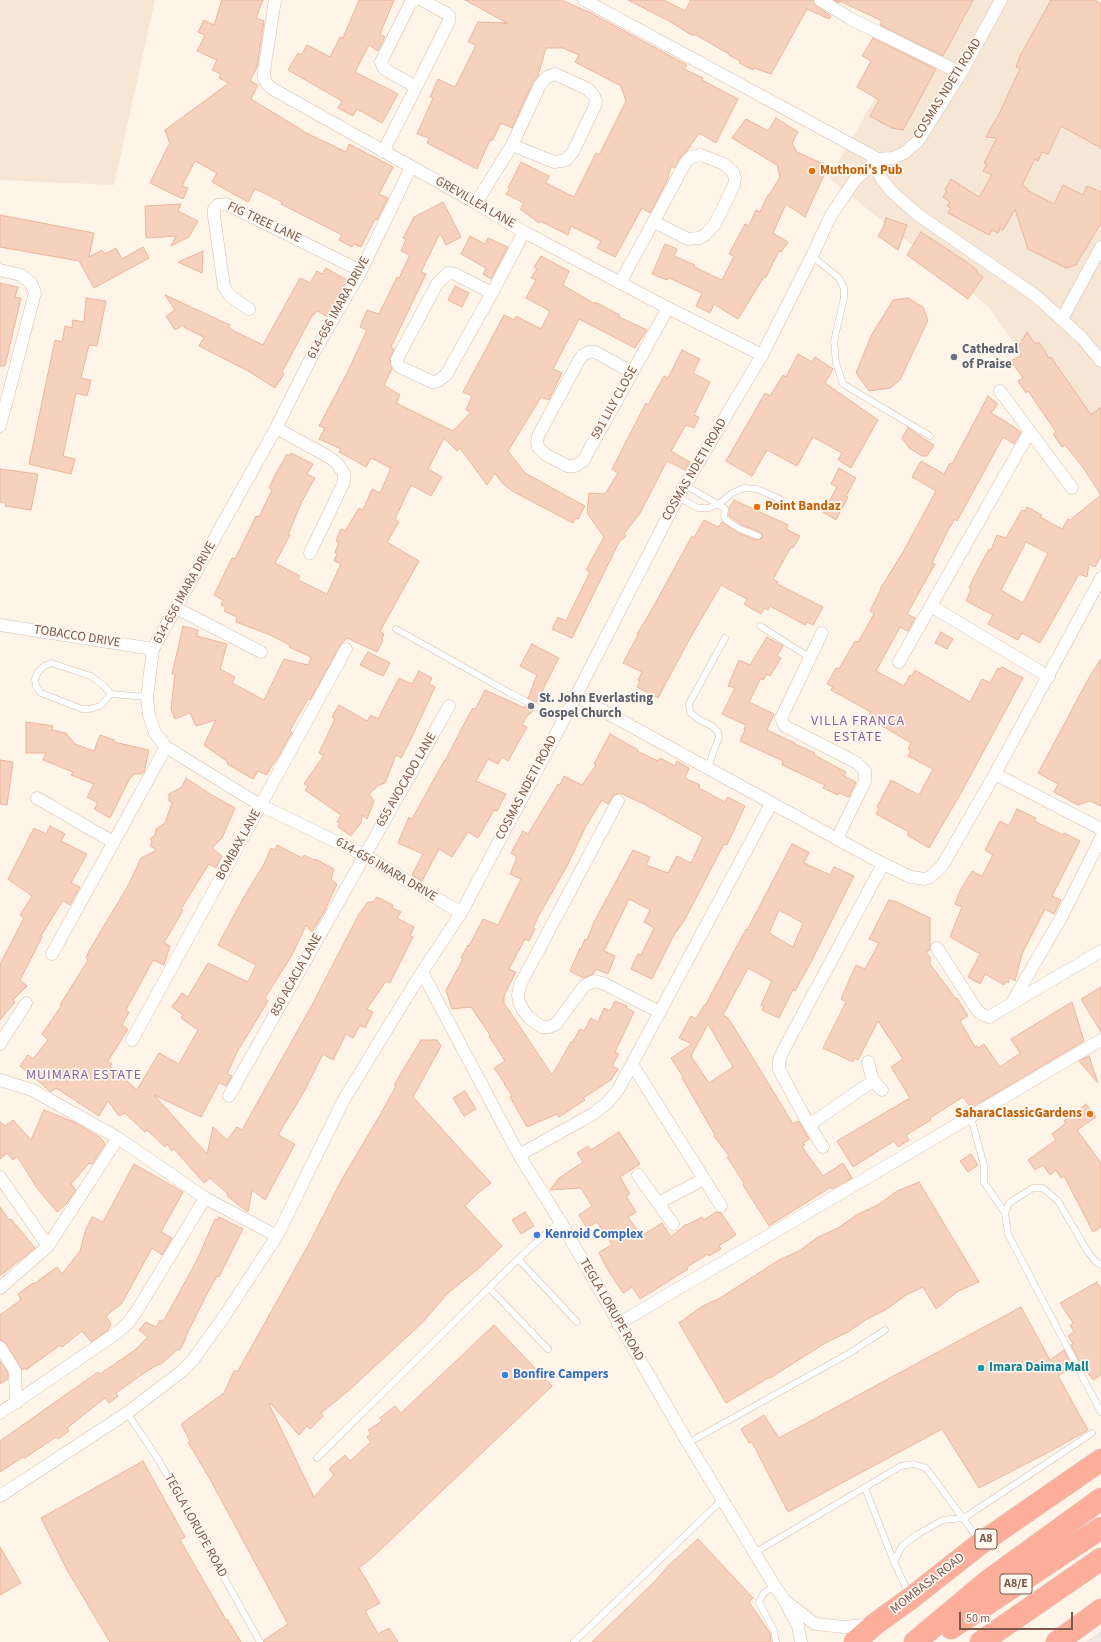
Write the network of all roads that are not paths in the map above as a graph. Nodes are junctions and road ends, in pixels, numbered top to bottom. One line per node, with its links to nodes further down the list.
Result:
1 (275, 0): 10 (street, GREVILLEA LANE)
2 (415, 0): 8 (street)
3 (422, 0): 8 (street)
4 (584, 0): 11 (street)
5 (820, 0): 7 (street)
6 (1001, 0): 7 (street, COSMAS NDETI ROAD)
7 (961, 73): 11 (street, COSMAS NDETI ROAD)
8 (416, 87): 10 (street)
9 (512, 145): 9 (street); 13 (street)
10 (384, 152): 12 (street, GREVILLEA LANE)
11 (878, 159): 17 (street, COSMAS NDETI ROAD); 24 (street)
12 (411, 167): 13 (street, GREVILLEA LANE); 19 (street, 614-656 IMARA DRIVE)
13 (476, 203): 15 (street, GREVILLEA LANE)
14 (654, 222): 14 (street); 20 (street)
15 (524, 232): 20 (street, GREVILLEA LANE); 21 (street)
16 (1101, 247): 24 (street)
17 (812, 256): 25 (street, COSMAS NDETI ROAD); 32 (lane)
18 (0, 270): 29 (street)
19 (361, 271): 23 (street, FIG TREE LANE); 30 (street, 614-656 IMARA DRIVE)
20 (620, 283): 22 (street, GREVILLEA LANE)
21 (492, 293): 21 (street)
22 (668, 308): 25 (street, GREVILLEA LANE); 27 (street, 591 LILY CLOSE)
23 (249, 309)
24 (1062, 319): 26 (street)
25 (762, 355): 33 (street, COSMAS NDETI ROAD)
26 (1101, 361)
27 (632, 372): 27 (street, 591 LILY CLOSE)
28 (1000, 392): 31 (street)
29 (0, 426)
30 (276, 428): 39 (street); 42 (street, 614-656 IMARA DRIVE)
31 (1030, 431): 34 (street); 41 (street)
32 (930, 436)
33 (685, 485): 35 (street, COSMAS NDETI ROAD); 37 (lane)
34 (1072, 488)
35 (678, 497): 37 (lane); 55 (street, COSMAS NDETI ROAD)
36 (780, 499): 37 (lane)
37 (719, 504): 38 (lane)
38 (758, 536)
39 (310, 553)
40 (1101, 578): 53 (street)
41 (931, 606): 52 (street); 53 (street)
42 (176, 608): 48 (street, 614-656 IMARA DRIVE); 50 (street)
43 (0, 625): 48 (street, TOBACCO DRIVE)
44 (760, 626): 51 (lane)
45 (396, 629): 58 (lane)
46 (822, 632): 51 (street)
47 (725, 638): 60 (lane)
48 (153, 649): 56 (street, 614-656 IMARA DRIVE)
49 (346, 649): 65 (street, BOMBAX LANE)
50 (261, 652)
51 (810, 657): 68 (street)
52 (899, 662)
53 (1049, 677): 61 (street)
54 (111, 694): 54 (lane); 56 (lane)
55 (576, 696): 58 (street, COSMAS NDETI ROAD); 60 (street)
56 (147, 697): 59 (street, 614-656 IMARA DRIVE)
57 (449, 706): 70 (street, 655 AVOCADO LANE)
58 (563, 720): 72 (street, COSMAS NDETI ROAD)
59 (166, 747): 65 (street, 614-656 IMARA DRIVE); 69 (street)
60 (708, 768): 64 (street)
61 (995, 774): 66 (street); 71 (street)
62 (37, 798): 69 (street)
63 (618, 801): 79 (street)
64 (771, 804): 68 (street); 79 (street)
65 (260, 805): 70 (street, 614-656 IMARA DRIVE); 80 (street, BOMBAX LANE)
66 (1101, 829)
67 (1101, 838): 78 (street)
68 (836, 839): 71 (street)
69 (113, 842): 75 (street)
70 (364, 855): 72 (street, 614-656 IMARA DRIVE); 88 (street, 850 ACACIA LANE)
71 (883, 864): 90 (street)
72 (461, 913): 76 (street, COSMAS NDETI ROAD)
73 (936, 948): 78 (street)
74 (1101, 951): 78 (street)
75 (52, 954)
76 (422, 972): 93 (street, TEGLA LORUPE ROAD); 103 (street, COSMAS NDETI ROAD)
77 (26, 1003): 82 (street)
78 (1011, 1004)
79 (659, 1012): 84 (street)
80 (132, 1040)
81 (1101, 1040): 89 (street)
82 (0, 1044)
83 (868, 1062): 86 (street)
84 (632, 1064): 93 (street); 96 (street)
85 (0, 1080): 91 (street)
86 (873, 1081): 87 (street); 90 (street)
87 (882, 1090)
88 (230, 1096)
89 (970, 1117): 100 (lane); 110 (street)
90 (809, 1125): 92 (street)
91 (118, 1138): 97 (street); 104 (street)
92 (823, 1147)
93 (519, 1155): 101 (street, TEGLA LORUPE ROAD)
94 (638, 1175): 98 (street)
95 (0, 1177): 104 (street)
96 (704, 1179): 98 (street); 99 (street)
97 (205, 1198): 103 (street); 114 (street)
98 (658, 1203): 102 (street)
99 (721, 1206)
100 (1005, 1213): 106 (lane); 115 (lane)
101 (560, 1221): 105 (lane); 110 (street, TEGLA LORUPE ROAD)
102 (673, 1224)
103 (277, 1236): 117 (street, COSMAS NDETI ROAD)
104 (48, 1246): 107 (street)
105 (518, 1259): 108 (lane); 109 (lane)
106 (1101, 1265)
107 (0, 1288)
108 (489, 1288): 113 (lane); 120 (lane)
109 (577, 1322)
110 (618, 1324): 119 (street, TEGLA LORUPE ROAD)
111 (885, 1330): 119 (lane)
112 (0, 1347): 114 (street)
113 (548, 1349)
114 (16, 1403): 116 (street)
115 (1101, 1412)
116 (0, 1413)
117 (127, 1413): 123 (street, COSMAS NDETI ROAD); 137 (lane, TEGLA LORUPE ROAD)
118 (1092, 1433): 126 (lane)
119 (688, 1443): 125 (street, TEGLA LORUPE ROAD)
120 (317, 1458)
121 (1101, 1460): 128 (highway, MOMBASA ROAD / A8)
122 (866, 1488): 126 (lane); 129 (lane); 131 (lane)
123 (0, 1496)
124 (1101, 1499): 142 (highway)
125 (722, 1500): 129 (street, TEGLA LORUPE ROAD); 138 (lane)
126 (964, 1518): 128 (lane); 131 (lane)
127 (1101, 1528): 143 (highway, A8/E)
128 (981, 1543): 133 (highway, MOMBASA ROAD / A8)
129 (754, 1553): 132 (street, TEGLA LORUPE ROAD)
130 (1101, 1560): 144 (highway, A8/E)
131 (894, 1562): 133 (lane)
132 (774, 1585): 134 (street, TEGLA LORUPE ROAD); 139 (lane)
133 (911, 1598): 136 (highway, MOMBASA ROAD / A8)
134 (785, 1601): 136 (street, TEGLA LORUPE ROAD); 140 (street, TEGLA LORUPE ROAD)
135 (1098, 1614): 145 (highway)
136 (875, 1624): 141 (highway, MOMBASA ROAD / A8)
137 (260, 1642)
138 (574, 1642)
139 (776, 1642)
140 (801, 1642)
141 (855, 1642)
142 (915, 1642)
143 (932, 1642)
144 (981, 1642)
145 (1057, 1642)

